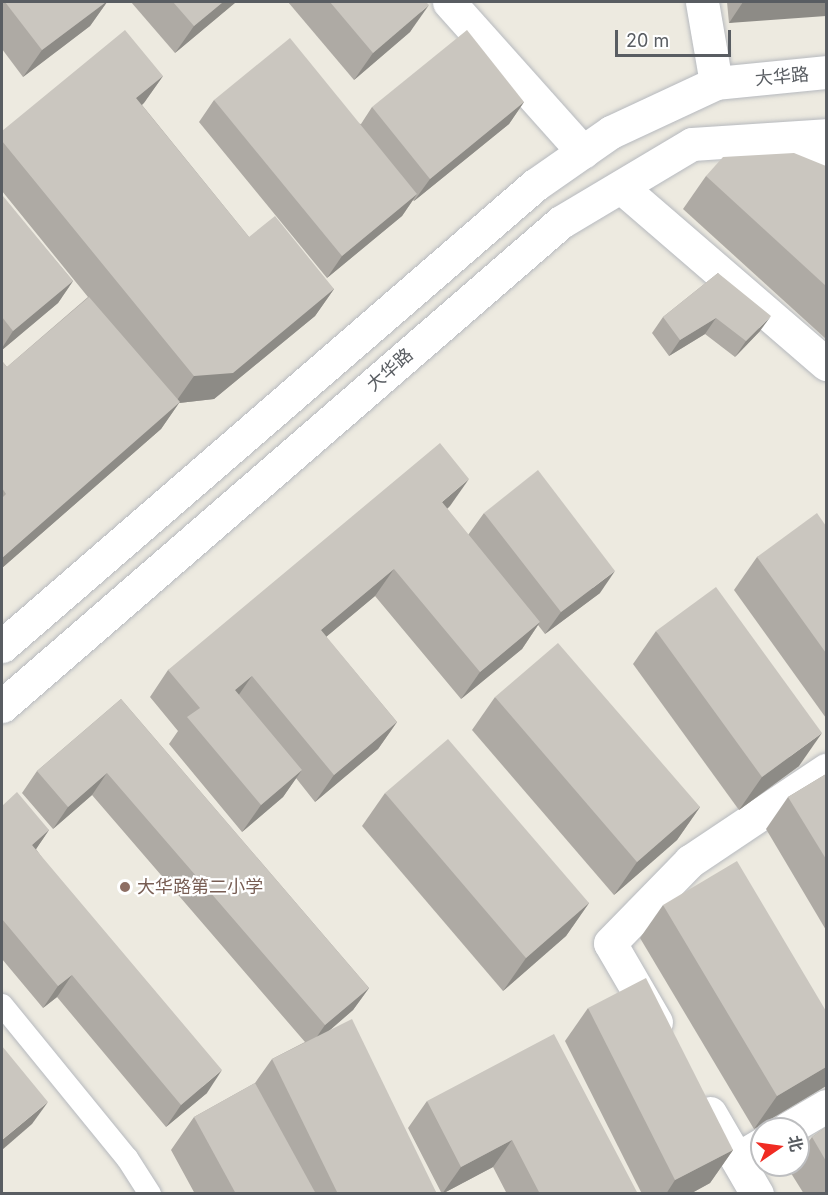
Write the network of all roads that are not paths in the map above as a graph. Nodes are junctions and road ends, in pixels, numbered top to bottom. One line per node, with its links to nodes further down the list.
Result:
1 (449, 2): 6 (street)
2 (702, 2): 4 (street)
3 (826, 72): 4 (street, 大华路)
4 (716, 83): 6 (street, 大华路)
5 (813, 137): 7 (street); 8 (street, 大华路)
6 (583, 152): 10 (street, 大华路)
7 (826, 166)
8 (621, 187): 9 (street); 11 (street, 大华路)
9 (826, 364)
10 (2, 646)
11 (2, 706)
12 (826, 770): 14 (street)
13 (2, 1005): 19 (lane)
14 (670, 1046)
15 (694, 1087): 18 (street)
16 (826, 1106): 17 (street)
17 (807, 1117)
18 (749, 1152): 20 (street)
19 (150, 1194)
20 (758, 1194)

